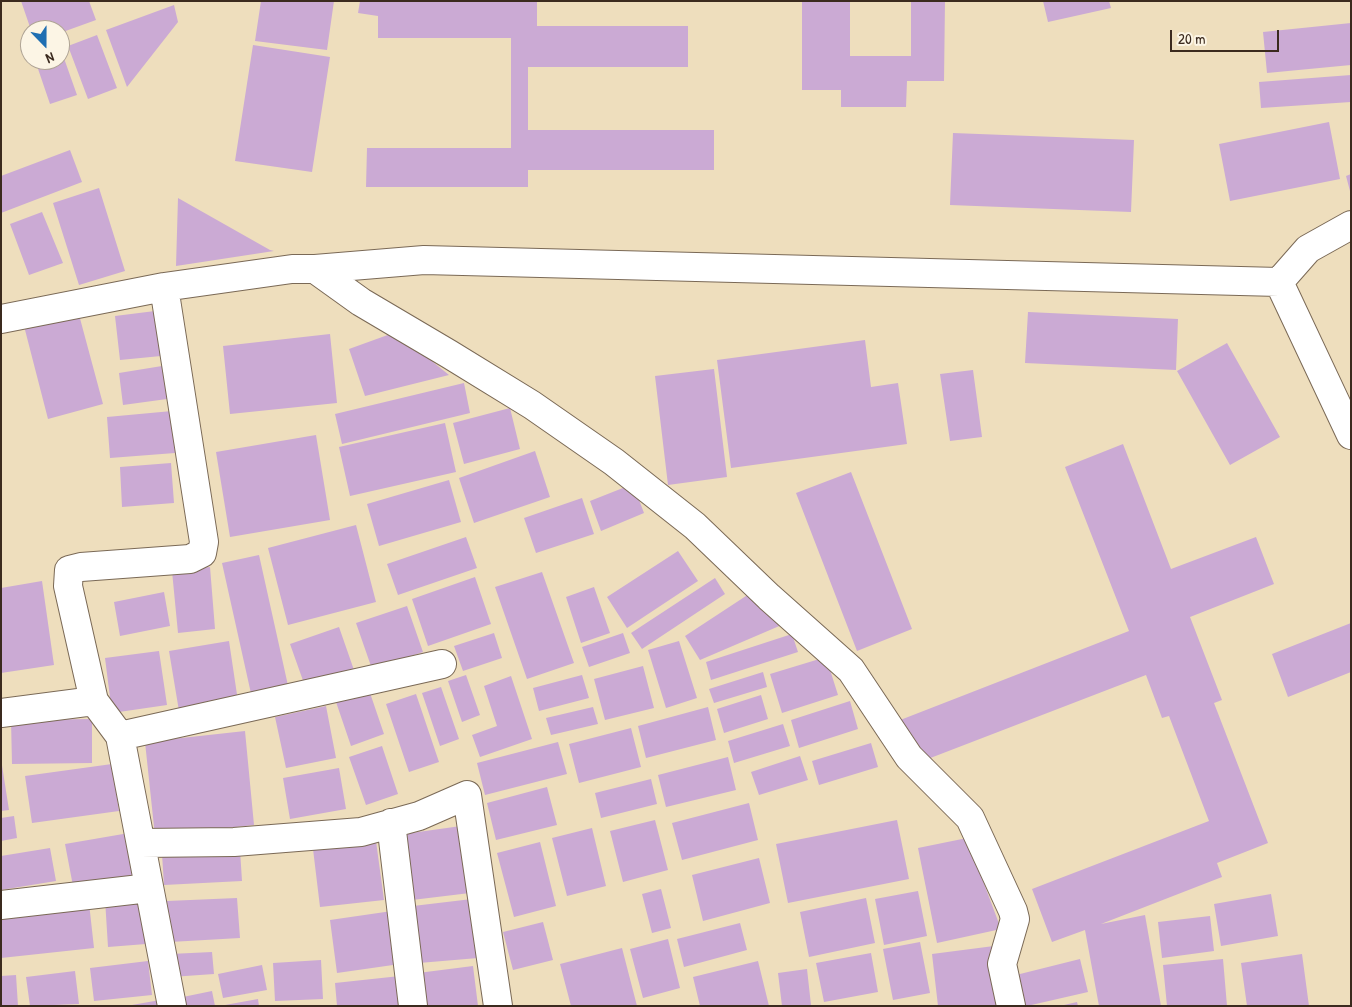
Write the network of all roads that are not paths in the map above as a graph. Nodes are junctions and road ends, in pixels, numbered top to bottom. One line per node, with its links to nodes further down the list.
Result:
1 (1351, 225): 3 (street)
2 (315, 269): 3 (street); 4 (street); 18 (street)
3 (1279, 282): 6 (street)
4 (164, 287): 5 (street); 8 (street)
5 (1, 319)
6 (1351, 435)
7 (442, 664): 10 (street)
8 (94, 700): 9 (street); 10 (street)
9 (1, 713)
10 (120, 736): 12 (street)
11 (391, 824): 12 (street); 16 (street); 17 (street)
12 (140, 842): 13 (street)
13 (149, 888): 14 (street); 15 (street)
14 (1, 905)
15 (172, 1006)
16 (413, 1006)
17 (498, 1006)
18 (1011, 1006)

